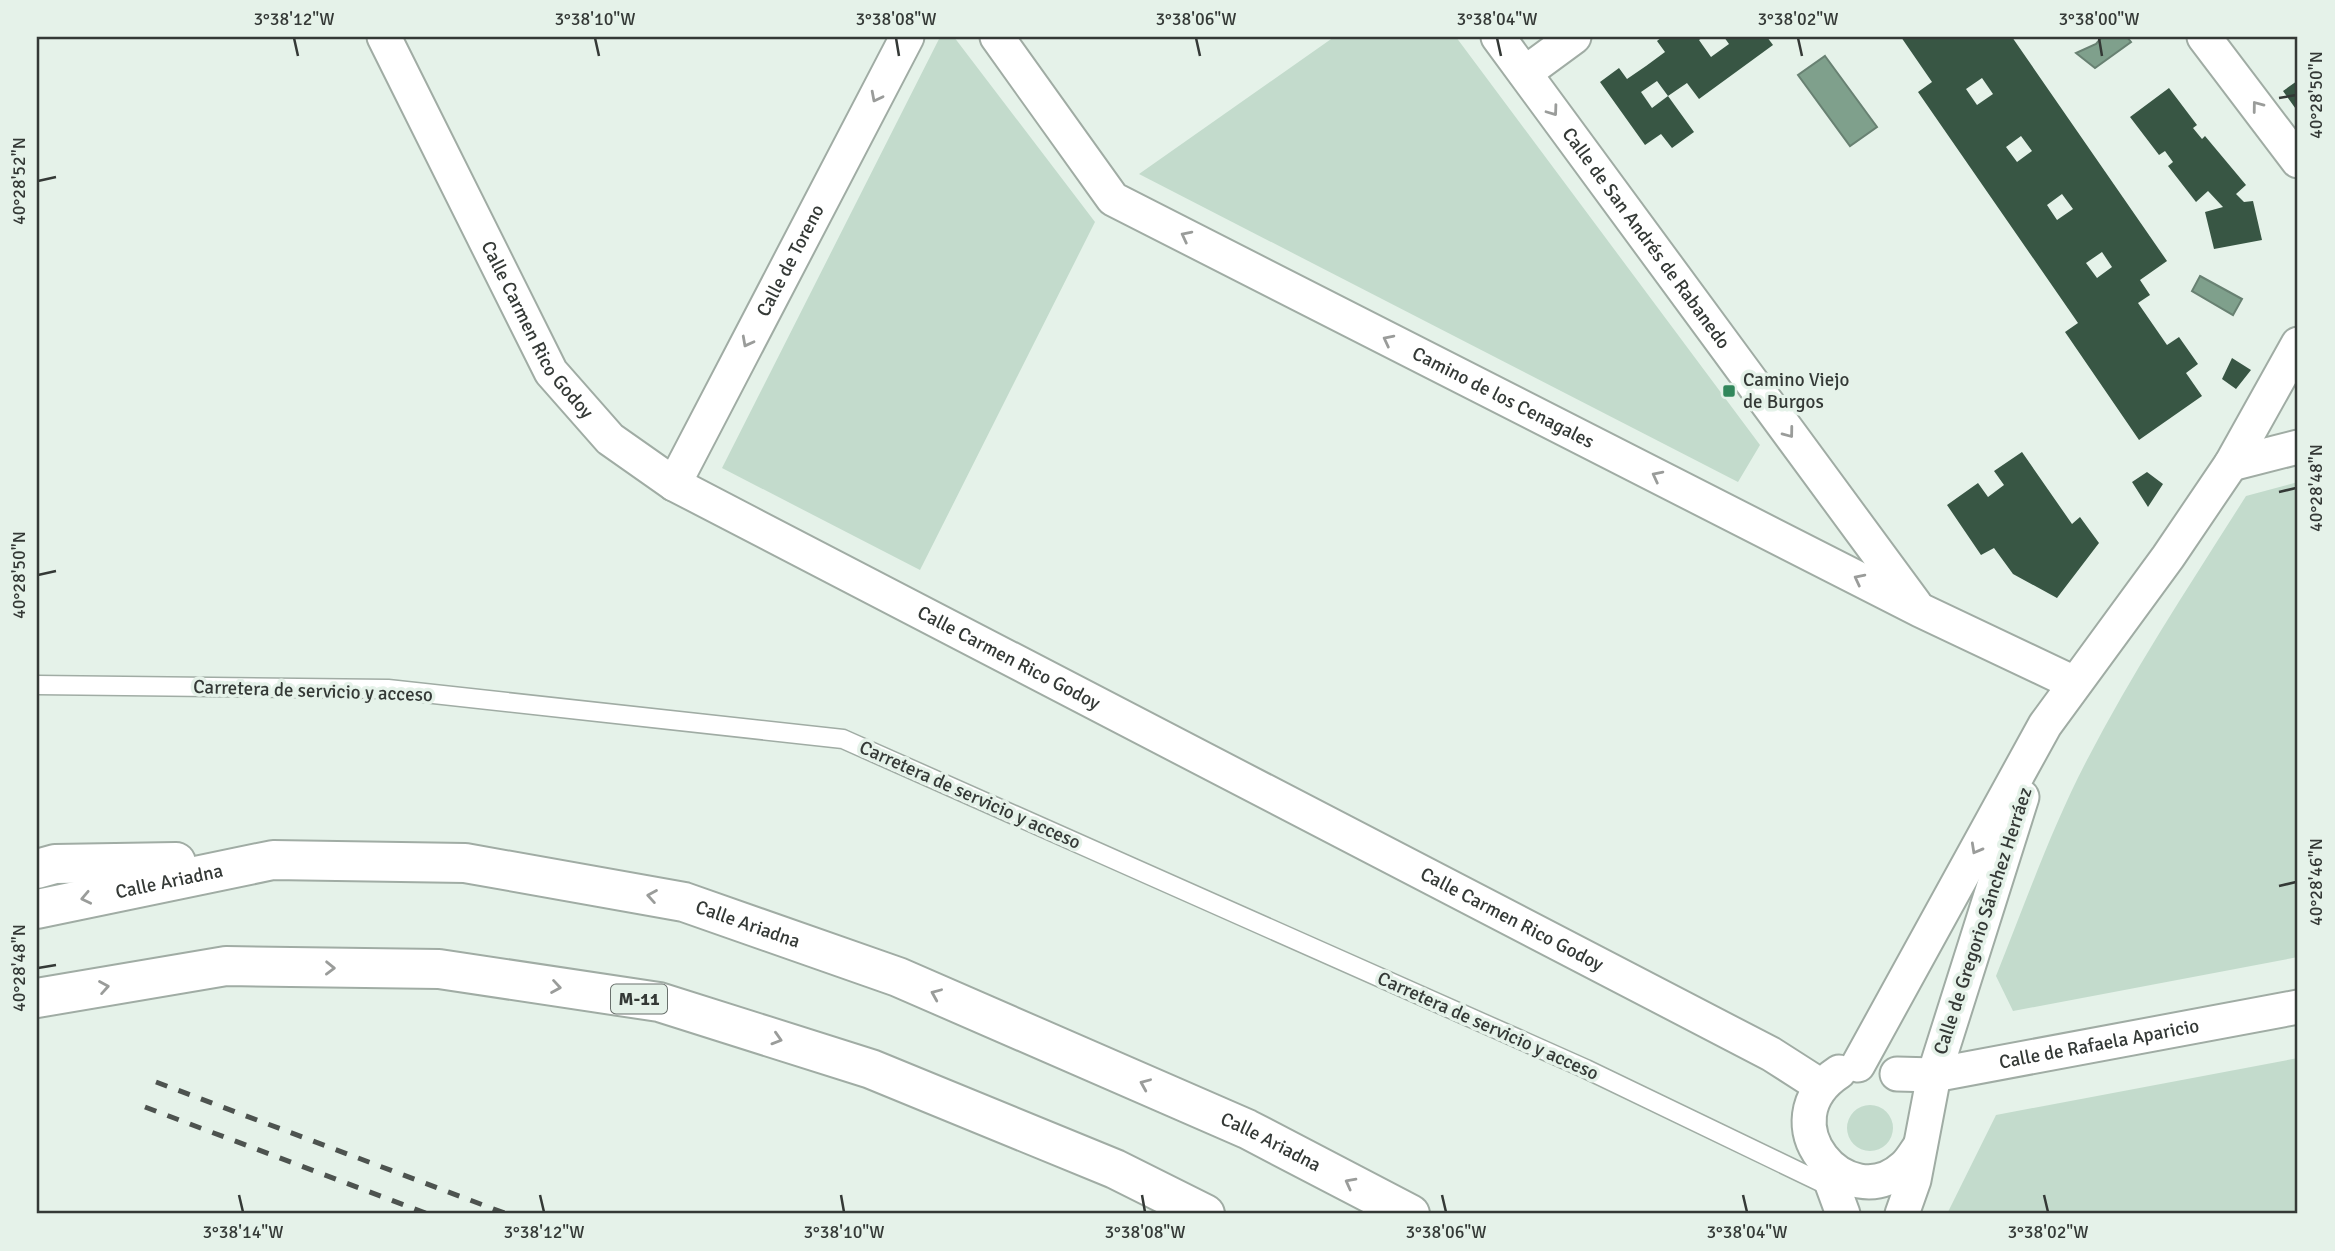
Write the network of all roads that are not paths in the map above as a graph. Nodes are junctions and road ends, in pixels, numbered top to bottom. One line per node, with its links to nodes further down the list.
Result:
1 (384, 37): 12 (street, Calle Carmen Rico Godoy)
2 (907, 37): 12 (street, Calle de Toreno, one-way to 12)
3 (997, 37): 13 (street, Camino de los Cenagales, one-way to 3)
4 (1497, 37): 7 (street, Calle de San Andrés de Rabanedo)
5 (1574, 37): 7 (street)
6 (2204, 37): 8 (street, one-way to 6)
7 (1525, 73): 13 (street, Calle de San Andrés de Rabanedo, one-way to 13)
8 (2298, 161)
9 (2298, 344): 11 (street)
10 (2298, 447): 11 (street)
11 (2231, 464): 14 (street, Calle de Gregorio Sánchez Herráez)
12 (674, 484): 25 (street, Calle Carmen Rico Godoy)
13 (1920, 610): 14 (street, Camino de los Cenagales)
14 (2074, 683): 16 (street, Calle de Gregorio Sánchez Herráez)
15 (37, 685): 27 (lane, Carretera de servicio y acceso)
16 (2045, 725): 22 (street, Calle de Gregorio Sánchez Herráez, one-way to 22); 24 (street, Calle de Gregorio Sánchez Herráez)
17 (273, 860): 18 (highway); 19 (highway, Calle Ariadna, one-way to 19); 29 (highway, Calle Ariadna, one-way to 17)
18 (37, 869)
19 (37, 909)
20 (37, 999): 28 (highway, M-11, one-way to 28)
21 (2298, 1007): 24 (street, Calle de Rafaela Aparicio)
22 (1858, 1065): 23 (street); 25 (street)
23 (1897, 1074): 24 (street, Calle de Rafaela Aparicio); 26 (street)
24 (1934, 1075): 26 (street, Calle de Gregorio Sánchez Herráez)
25 (1821, 1086): 27 (street)
26 (1922, 1131): 27 (street); 30 (street, Calle de Gregorio Sánchez Herráez)
27 (1834, 1189)
28 (1205, 1214)
29 (1410, 1214)
30 (1902, 1214)

